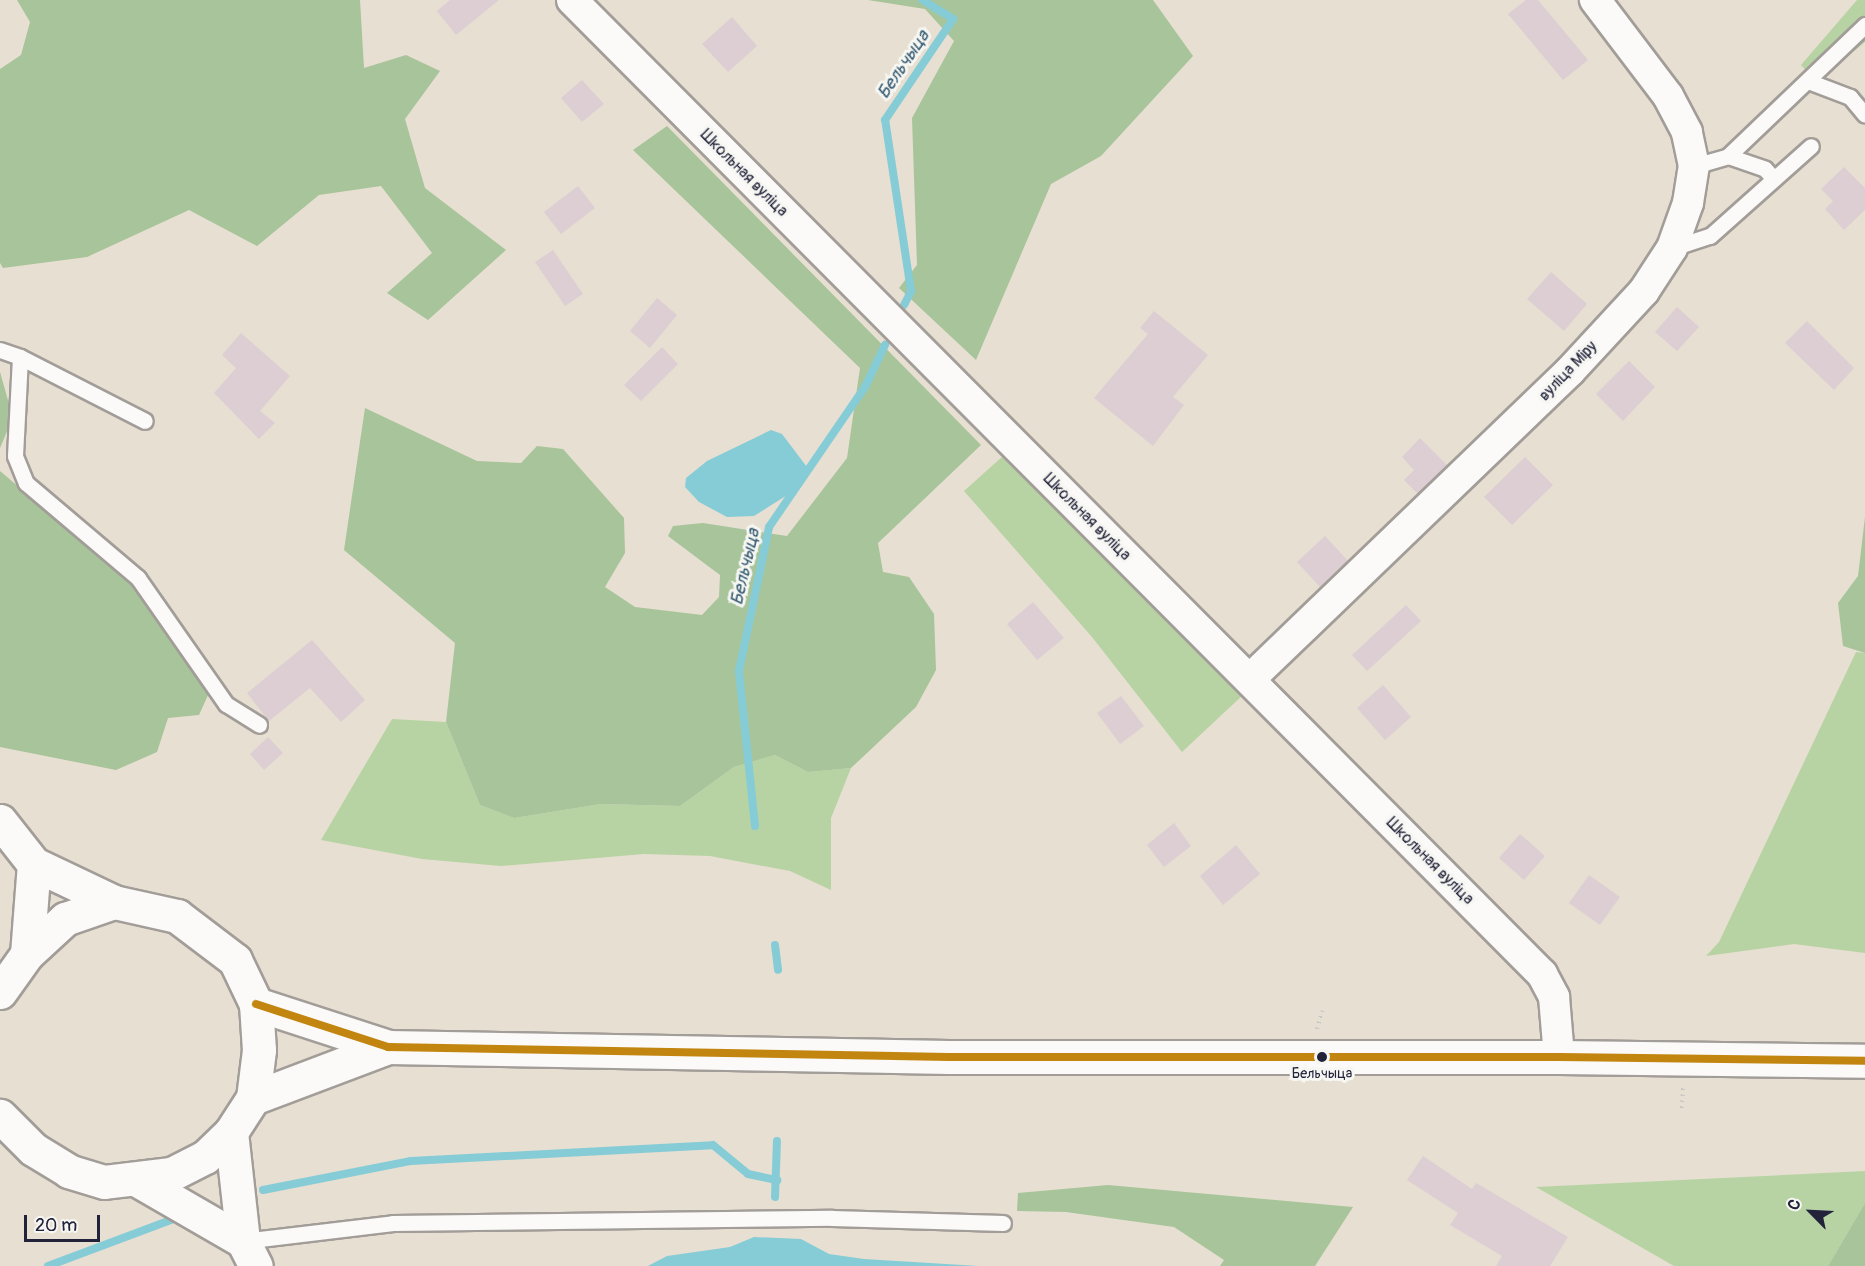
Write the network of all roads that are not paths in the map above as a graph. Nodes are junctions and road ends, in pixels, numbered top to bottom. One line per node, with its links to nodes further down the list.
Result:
1 (572, 0): 14 (street, Школьная вуліца)
2 (1595, 0): 8 (street, вуліца Міру)
3 (1865, 25): 4 (lane)
4 (1808, 81): 5 (lane); 7 (lane)
5 (1865, 115)
6 (1811, 146): 9 (lane)
7 (1728, 156): 8 (lane); 9 (lane)
8 (1694, 166): 10 (street, вуліца Міру)
9 (1774, 179): 10 (lane)
10 (1672, 248): 14 (street, вуліца Міру)
11 (0, 350): 12 (lane)
12 (20, 357): 13 (lane); 15 (lane)
13 (145, 421)
14 (1250, 679): 23 (street, Школьная вуліца)
15 (259, 725)
16 (0, 820): 17 (main road)
17 (34, 864): 18 (main road); 19 (main road)
18 (114, 902): 19 (main road); 21 (main road)
19 (27, 954): 20 (main road)
20 (0, 992)
21 (256, 1004): 22 (main road); 25 (main road)
22 (388, 1047): 23 (main road); 25 (main road)
23 (1559, 1057): 24 (main road)
24 (1865, 1061)
25 (253, 1098): 27 (main road)
26 (0, 1116): 28 (main road)
27 (231, 1132): 28 (main road); 30 (main road)
28 (139, 1181): 30 (main road)
29 (1003, 1223): 30 (lane)
30 (249, 1253)

